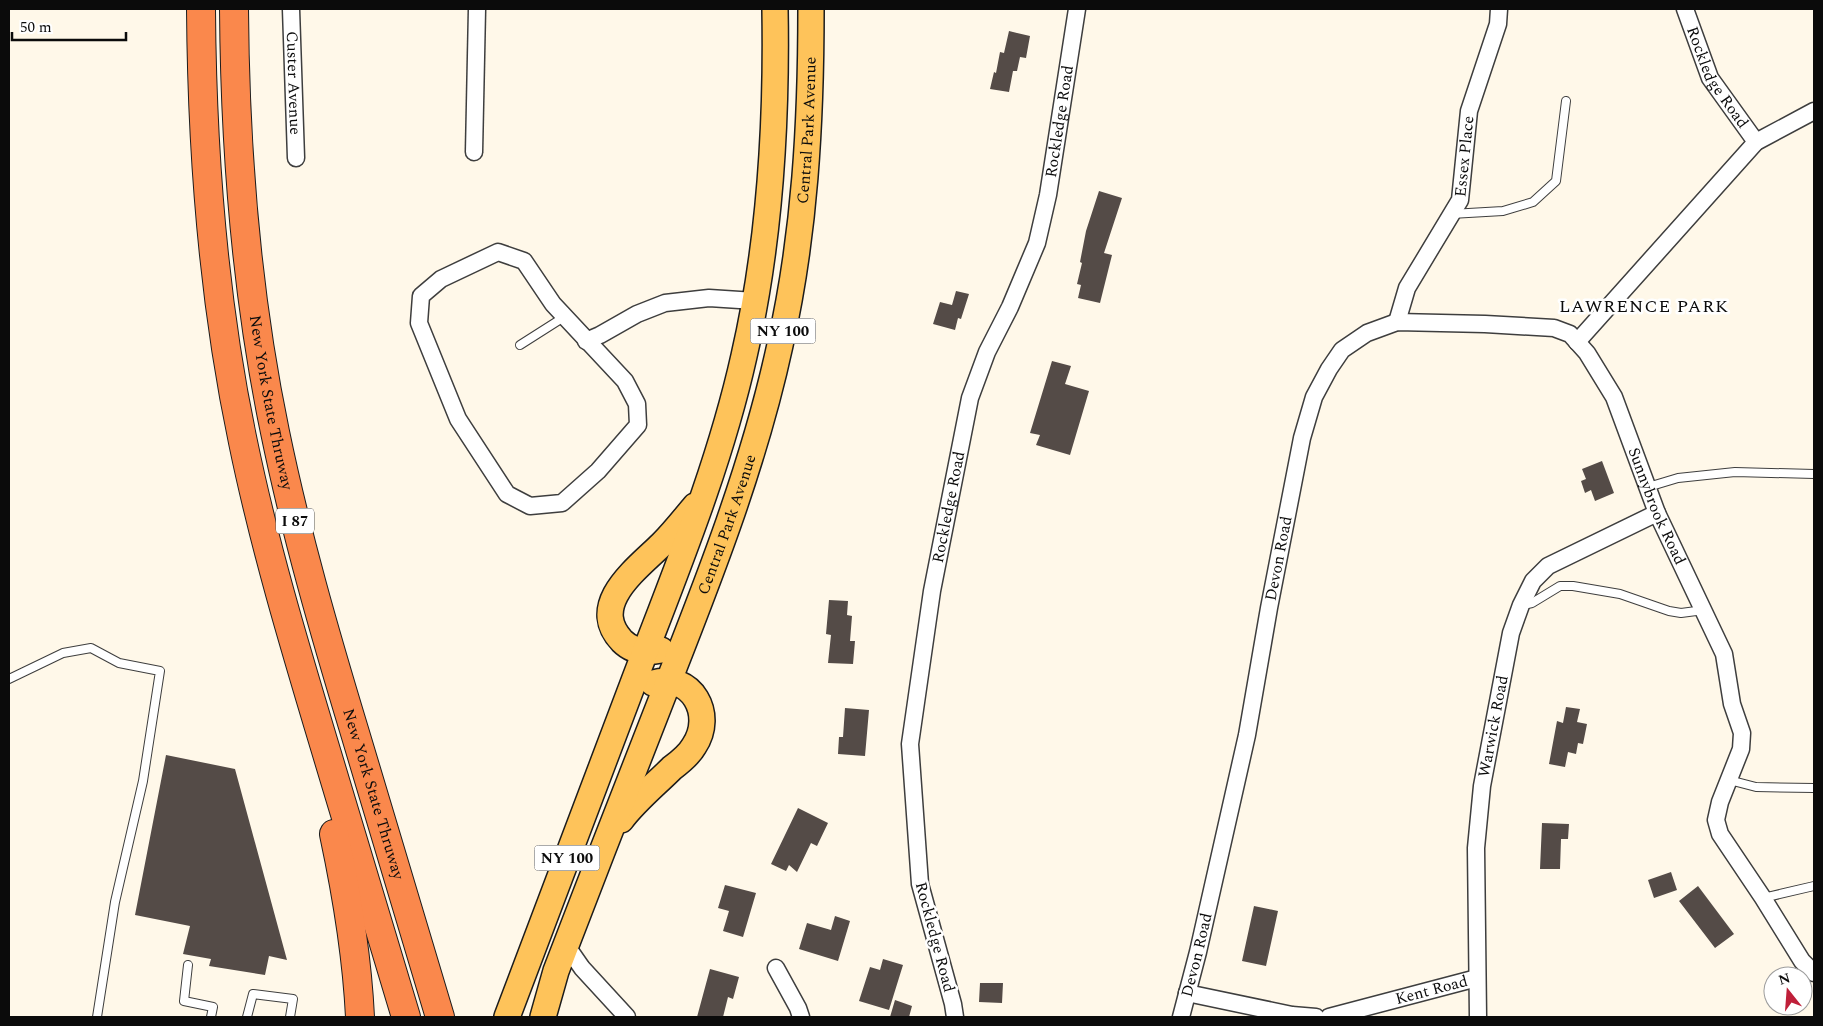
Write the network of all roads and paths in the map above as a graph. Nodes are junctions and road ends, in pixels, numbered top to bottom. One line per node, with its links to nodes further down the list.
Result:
1 (202, 9): 30 (highway, New York State Thruway / I 87)
2 (234, 9): 51 (highway, New York State Thruway / I 87)
3 (291, 9): 14 (street, Custer Avenue)
4 (477, 9): 13 (street)
5 (776, 9): 16 (main road, Central Park Avenue / NY 100)
6 (811, 9): 28 (main road, Central Park Avenue / NY 100)
7 (1077, 9): 56 (street, Rockledge Road)
8 (1499, 9): 15 (street, Essex Place)
9 (1685, 9): 12 (street, Rockledge Road)
10 (1566, 101): 15 (lane)
11 (1814, 111): 12 (street)
12 (1756, 142): 20 (street)
13 (474, 152)
14 (296, 158)
15 (1451, 214): 18 (street, Essex Place)
16 (755, 301): 19 (street); 24 (main road, Central Park Avenue / NY 100)
17 (564, 317): 19 (street); 19 (street); 21 (lane)
18 (1397, 322): 20 (street, Devon Road); 44 (street, Devon Road)
19 (586, 341)
20 (1577, 342): 23 (street, Sunnybrook Road)
21 (520, 345)
22 (1814, 474): 23 (lane)
23 (1648, 487): 25 (street, Sunnybrook Road)
24 (706, 492): 29 (main road, Central Park Avenue / NY 100); 29 (main road)
25 (1657, 513): 26 (street, Warwick Road); 27 (street, Sunnybrook Road)
26 (1521, 605): 27 (lane); 43 (street, Warwick Road)
27 (1704, 610): 34 (street, Sunnybrook Road)
28 (685, 640): 29 (main road); 32 (main road, Central Park Avenue / NY 100)
29 (645, 652): 33 (main road, Central Park Avenue / NY 100)
30 (298, 657): 49 (highway); 50 (highway, New York State Thruway / I 87)
31 (9, 679): 45 (lane)
32 (668, 681): 33 (main road); 36 (main road, Central Park Avenue / NY 100); 36 (main road)
33 (627, 698): 52 (main road, Central Park Avenue / NY 100)
34 (1729, 780): 35 (lane); 38 (street, Sunnybrook Road)
35 (1814, 788)
36 (606, 841): 39 (main road, Central Park Avenue / NY 100)
37 (1814, 886): 38 (lane)
38 (1763, 898): 42 (street, Sunnybrook Road)
39 (566, 945): 53 (main road, Central Park Avenue / NY 100); 54 (street)
40 (188, 966): 46 (lane)
41 (776, 968): 55 (street)
42 (1814, 973)
43 (1478, 978): 59 (street, Kent Road); 60 (street, Warwick Road)
44 (1187, 992): 57 (street, Devon Road); 58 (street)
45 (97, 1017)
46 (211, 1017)
47 (248, 1017): 48 (lane)
48 (290, 1017)
49 (360, 1017)
50 (406, 1017)
51 (440, 1017)
52 (507, 1017)
53 (543, 1017)
54 (627, 1017)
55 (801, 1017)
56 (955, 1017)
57 (1181, 1017)
58 (1316, 1017)
59 (1329, 1017)
60 (1478, 1017)

